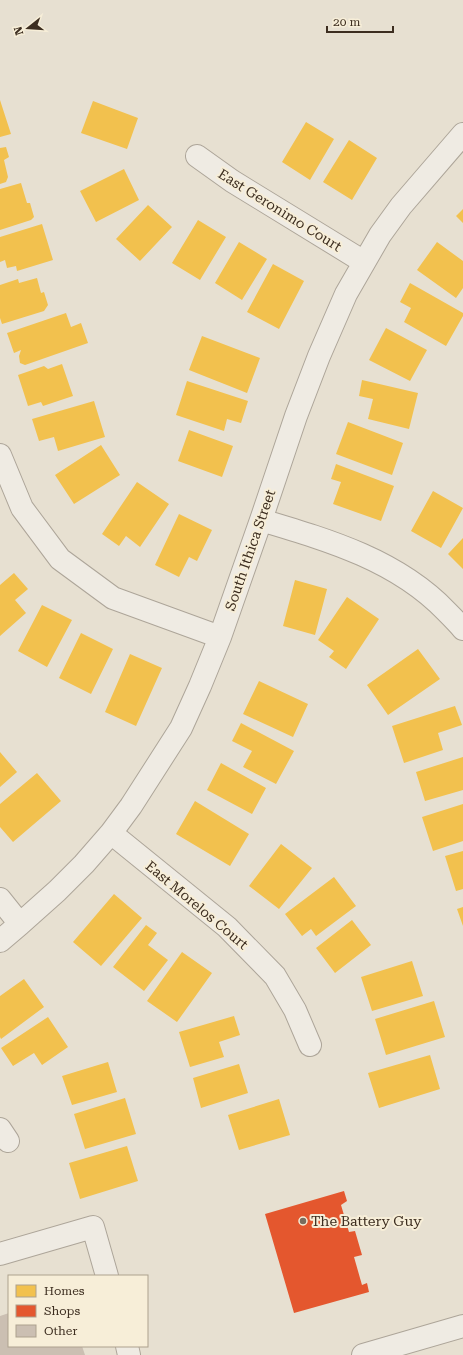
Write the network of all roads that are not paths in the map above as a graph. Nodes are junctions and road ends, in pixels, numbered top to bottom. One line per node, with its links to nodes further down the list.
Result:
1 (463, 134): 3 (street, South Ithica Street)
2 (197, 156): 3 (street, East Geronimo Court)
3 (364, 262): 5 (street, South Ithica Street)
4 (0, 455): 7 (street)
5 (261, 520): 6 (street); 7 (street, South Ithica Street)
6 (463, 630)
7 (220, 637): 8 (street, South Ithica Street)
8 (111, 833): 10 (street, South Ithica Street); 12 (street, East Morelos Court)
9 (0, 899): 10 (street)
10 (20, 924): 11 (street, South Ithica Street)
11 (0, 941)
12 (310, 1045)
13 (0, 1254): 14 (street)
14 (107, 1275)
15 (463, 1326): 16 (street)
16 (363, 1355)

